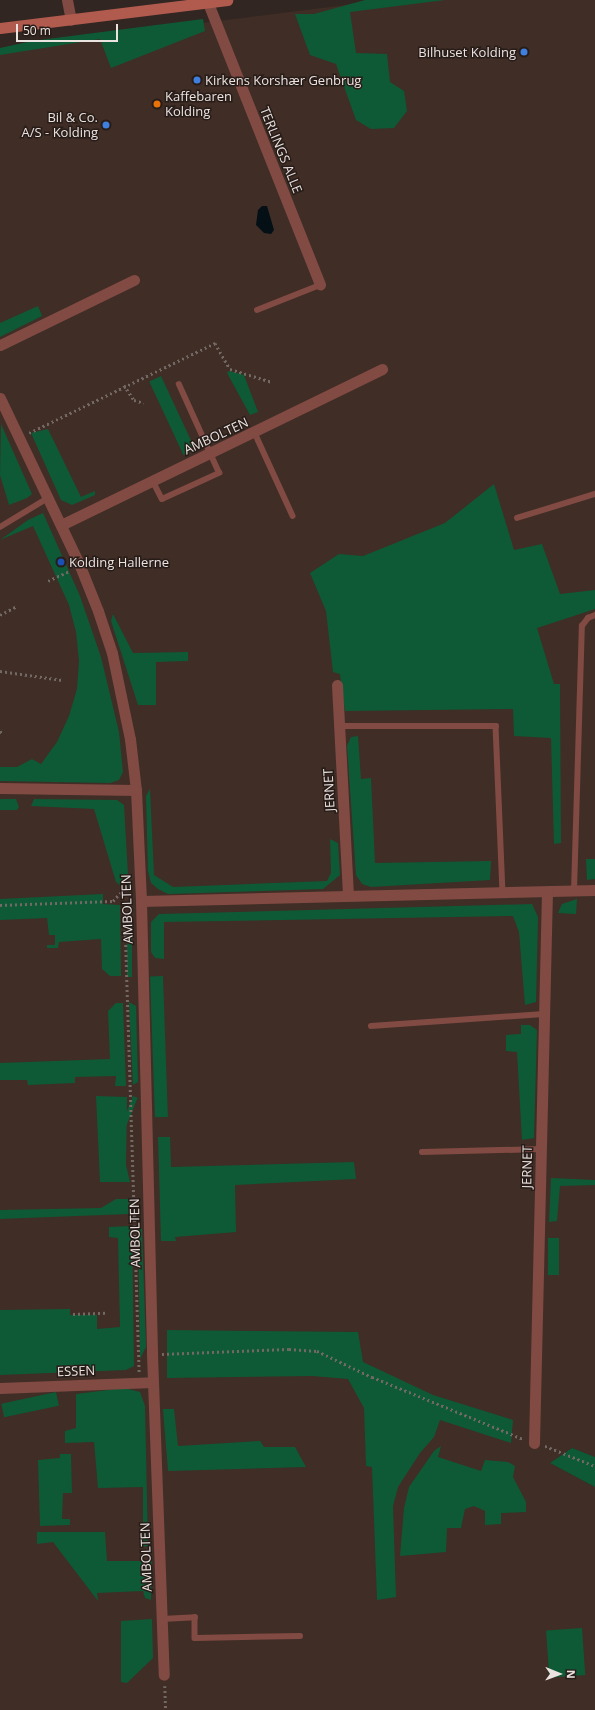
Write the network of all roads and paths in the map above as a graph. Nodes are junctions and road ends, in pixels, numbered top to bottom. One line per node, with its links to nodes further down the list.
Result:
1 (67, 0): 4 (street)
2 (227, 0): 3 (main road)
3 (208, 3): 4 (main road); 7 (street, TERLINGS ALLE)
4 (71, 20): 5 (main road)
5 (0, 28)
6 (134, 280): 9 (street)
7 (320, 285): 8 (lane)
8 (257, 310)
9 (0, 345)
10 (382, 369): 17 (street, AMBOLTEN)
11 (272, 382): 12 (path)
12 (124, 385): 15 (path); 18 (path)
13 (179, 385): 19 (lane)
14 (0, 398): 16 (street, AMBOLTEN)
15 (144, 403)
16 (3, 410): 18 (street, AMBOLTEN)
17 (255, 433): 19 (street, AMBOLTEN); 23 (lane)
18 (19, 438): 22 (street, AMBOLTEN)
19 (210, 454): 20 (street, AMBOLTEN); 20 (lane)
20 (153, 481): 25 (street, AMBOLTEN)
21 (595, 494): 24 (lane)
22 (48, 498): 25 (street, AMBOLTEN); 26 (lane)
23 (293, 516)
24 (517, 518)
25 (61, 525): 27 (street, AMBOLTEN)
26 (0, 528)
27 (80, 566): 28 (path); 37 (street, AMBOLTEN)
28 (48, 581)
29 (17, 606): 30 (path)
30 (0, 615)
31 (595, 615): 39 (lane)
32 (0, 671): 33 (path)
33 (62, 680)
34 (337, 685): 35 (street, JERNET)
35 (339, 726): 41 (lane); 42 (street, JERNET)
36 (0, 788): 37 (street)
37 (136, 790): 43 (street, AMBOLTEN)
38 (595, 890): 39 (street)
39 (574, 891): 40 (street)
40 (547, 892): 41 (street); 46 (street, JERNET)
41 (503, 893): 42 (street)
42 (348, 894): 43 (street)
43 (141, 901): 44 (path); 45 (street, AMBOLTEN)
44 (0, 906)
45 (142, 913): 52 (street, AMBOLTEN); 53 (path)
46 (544, 1014): 47 (lane); 48 (street, JERNET)
47 (371, 1026)
48 (541, 1150): 49 (lane); 56 (street, JERNET)
49 (422, 1152)
50 (73, 1314): 51 (path)
51 (106, 1314)
52 (152, 1354): 54 (street, AMBOLTEN); 56 (path)
53 (139, 1382): 54 (street, ESSEN); 55 (street, ESSEN)
54 (153, 1382): 58 (street, AMBOLTEN)
55 (0, 1388)
56 (534, 1443): 57 (path)
57 (595, 1466)
58 (162, 1619): 59 (lane); 60 (street, AMBOLTEN)
59 (300, 1636)
60 (164, 1675): 61 (path)
61 (166, 1710)

